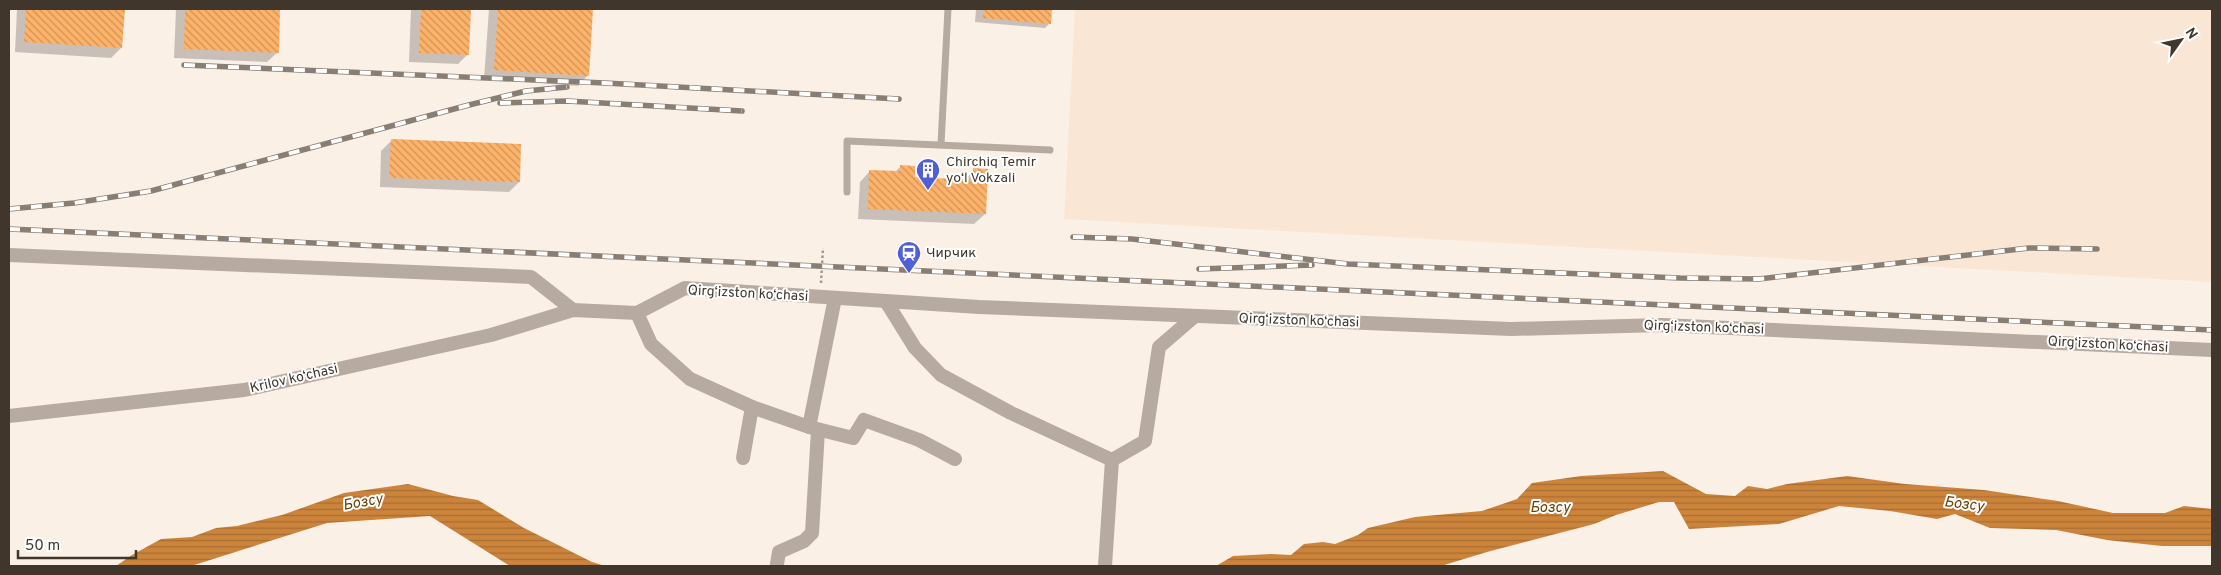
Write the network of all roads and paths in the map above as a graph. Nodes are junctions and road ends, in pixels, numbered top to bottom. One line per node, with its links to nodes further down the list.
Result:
1 (948, 9): 2 (lane)
2 (941, 144): 3 (lane); 4 (lane)
3 (1050, 150)
4 (847, 192)
5 (823, 248): 7 (path)
6 (9, 255): 9 (street)
7 (828, 298): 8 (street, Qirg‘izston ko‘chasi); 10 (street, Qirg‘izston ko‘chasi); 15 (street)
8 (887, 303): 11 (street, Qirg‘izston ko‘chasi); 18 (street)
9 (574, 310): 10 (street); 14 (street, Krilov ko‘chasi)
10 (637, 313): 13 (street)
11 (1195, 316): 12 (street, Qirg‘izston ko‘chasi); 18 (street)
12 (2212, 350)
13 (752, 408): 15 (street); 16 (street)
14 (9, 416)
15 (813, 428): 17 (street); 19 (street)
16 (743, 458)
17 (955, 459)
18 (1112, 460): 20 (street)
19 (777, 564)
20 (1105, 566)

